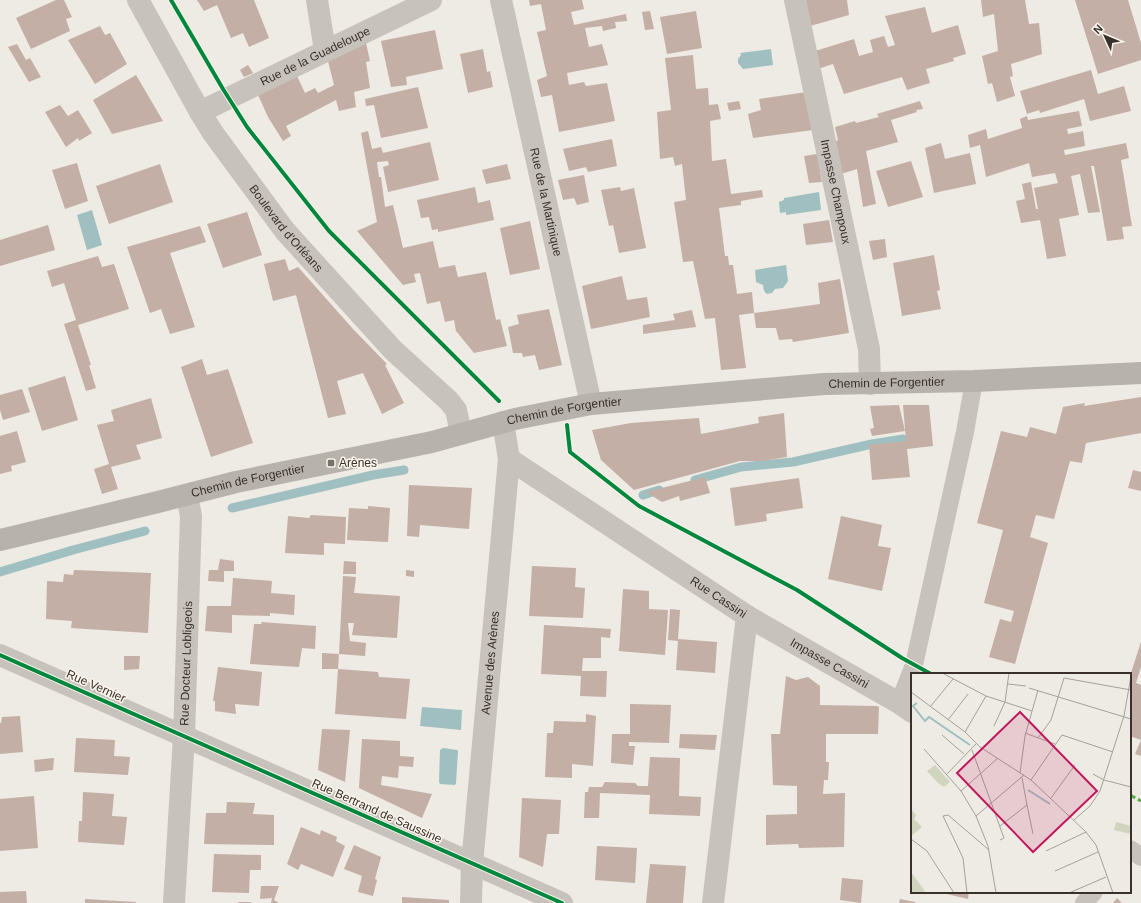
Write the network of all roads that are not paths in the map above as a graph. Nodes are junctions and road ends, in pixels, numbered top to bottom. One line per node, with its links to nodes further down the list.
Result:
1 (138, 0): 7 (street, Boulevard d'Orléans)
2 (317, 0): 6 (street)
3 (431, 0): 6 (street, Rue de la Guadeloupe)
4 (501, 0): 11 (street, Rue de la Martinique)
5 (796, 0): 10 (street, Impasse Champoux)
6 (325, 51): 7 (street, Rue de la Guadeloupe)
7 (200, 112): 13 (street, Boulevard d'Orléans)
8 (1141, 372): 9 (main road, Chemin de Forgentier)
9 (974, 381): 10 (main road, Chemin de Forgentier); 19 (lane)
10 (870, 384): 11 (main road, Chemin de Forgentier)
11 (591, 404): 12 (main road, Chemin de Forgentier)
12 (504, 422): 13 (main road, Chemin de Forgentier); 14 (street, Avenue des Arènes)
13 (461, 433): 15 (main road, Chemin de Forgentier)
14 (509, 459): 17 (street, Rue Cassini); 23 (street, Avenue des Arènes)
15 (187, 495): 16 (main road, Chemin de Forgentier); 22 (street, Rue Docteur Lobligeois)
16 (0, 540)
17 (747, 616): 21 (street, Impasse Cassini); 28 (street, Rue Cassini)
18 (0, 655): 22 (street, Rue Vernier)
19 (912, 673)
20 (911, 681): 21 (lane)
21 (906, 707)
22 (184, 736): 23 (street, Rue Bertrand de Saussine); 25 (street, Rue Docteur Lobligeois)
23 (472, 864): 26 (street, Avenue des Arènes); 27 (street, Rue Bertrand de Saussine)
24 (1093, 893): 29 (lane)
25 (174, 903)
26 (471, 903)
27 (562, 903)
28 (713, 903)
29 (1084, 903)

